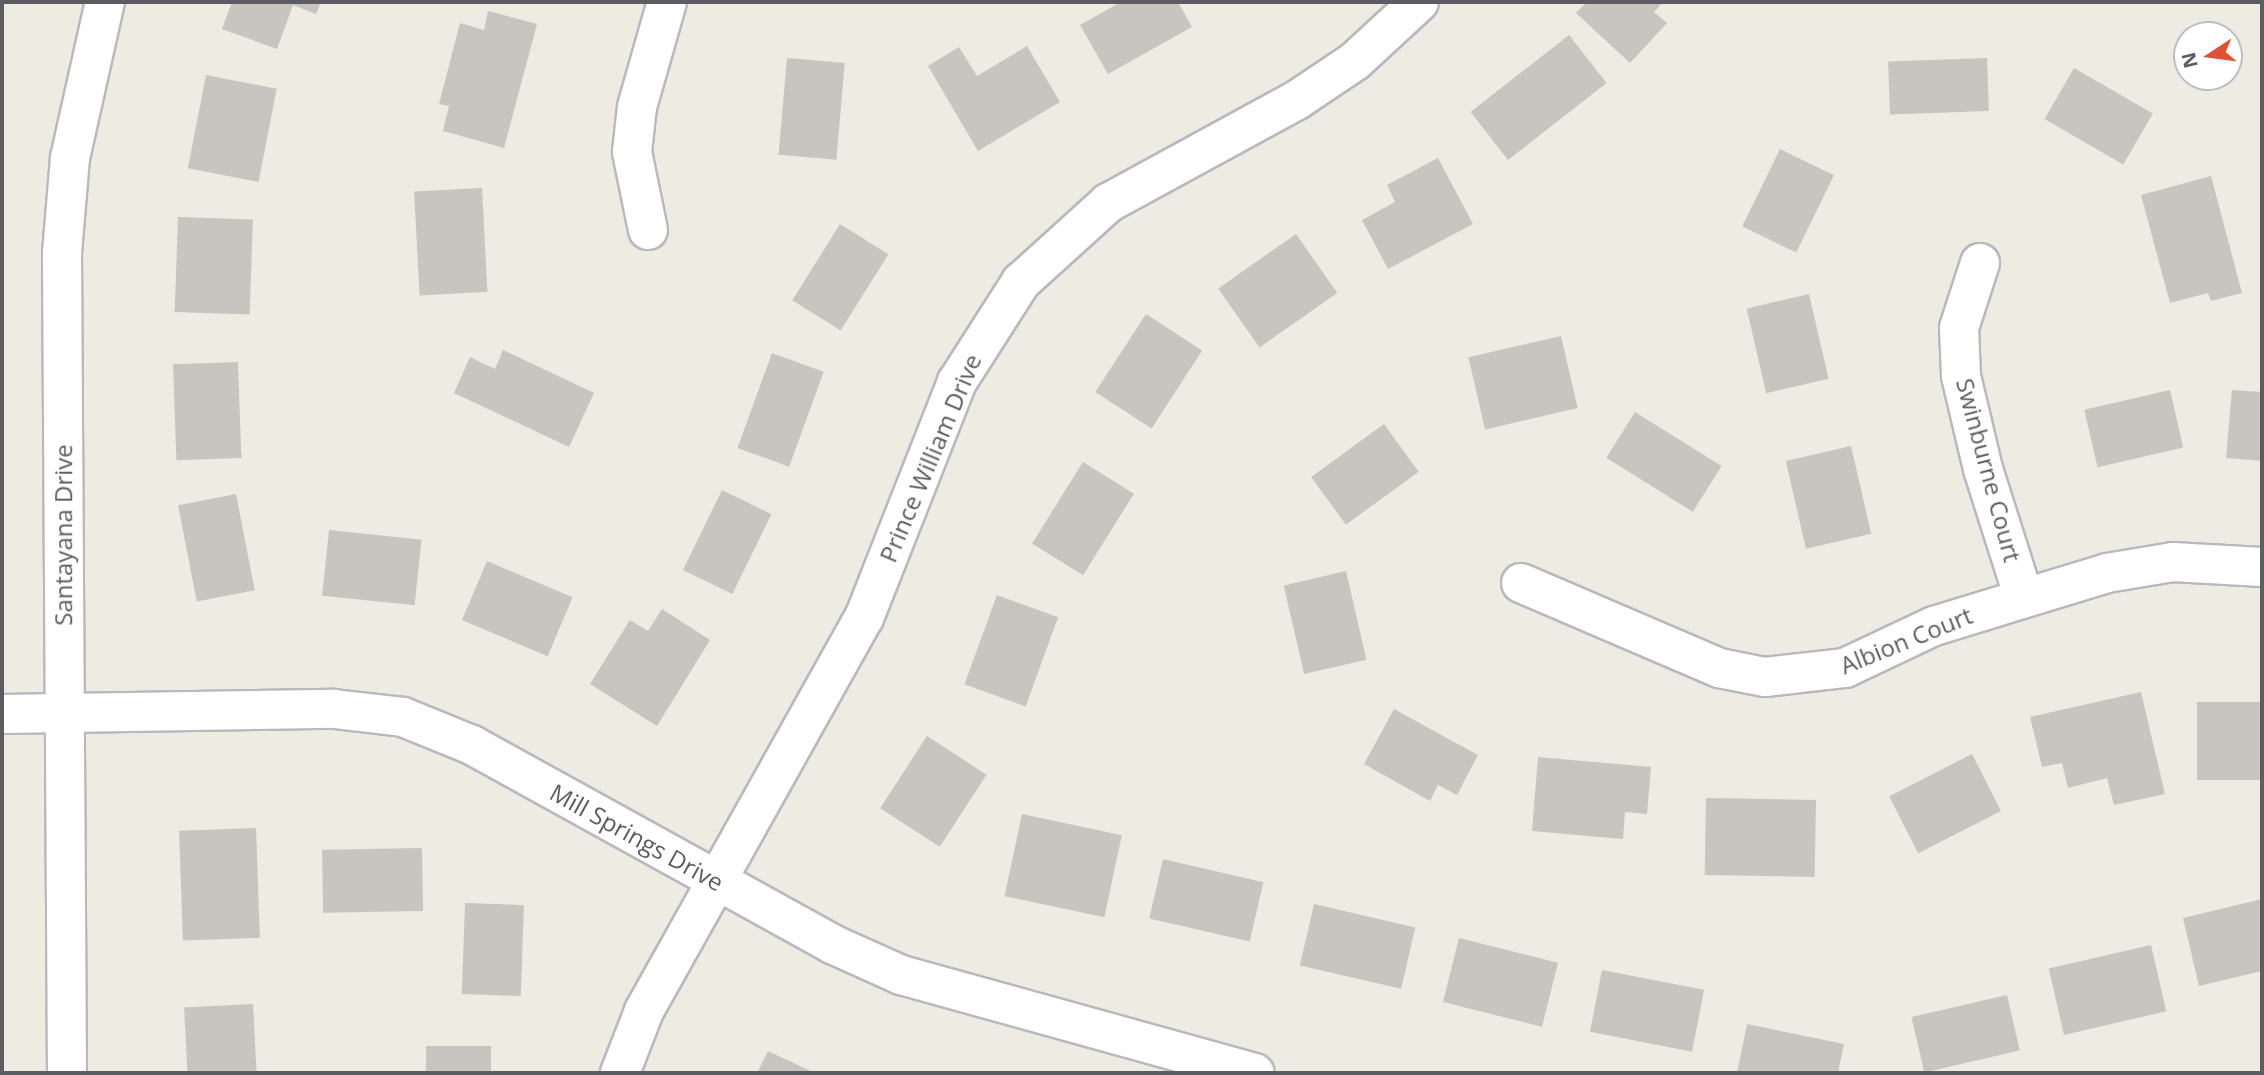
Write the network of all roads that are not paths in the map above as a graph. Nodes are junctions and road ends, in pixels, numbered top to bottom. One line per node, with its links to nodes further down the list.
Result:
1 (105, 2): 9 (street, Santayana Drive)
2 (667, 2): 4 (street)
3 (1419, 2): 11 (street, Prince William Drive)
4 (648, 230)
5 (1980, 264): 8 (street, Swinburne Court)
6 (2262, 567): 8 (street, Albion Court)
7 (1521, 583): 8 (street, Albion Court)
8 (2024, 595)
9 (63, 713): 10 (street, Mill Springs Drive); 11 (street, Mill Springs Drive); 12 (street, Santayana Drive)
10 (2, 714)
11 (717, 882): 13 (street, Prince William Drive); 14 (street, Mill Springs Drive)
12 (66, 1073)
13 (620, 1073)
14 (1255, 1073)

